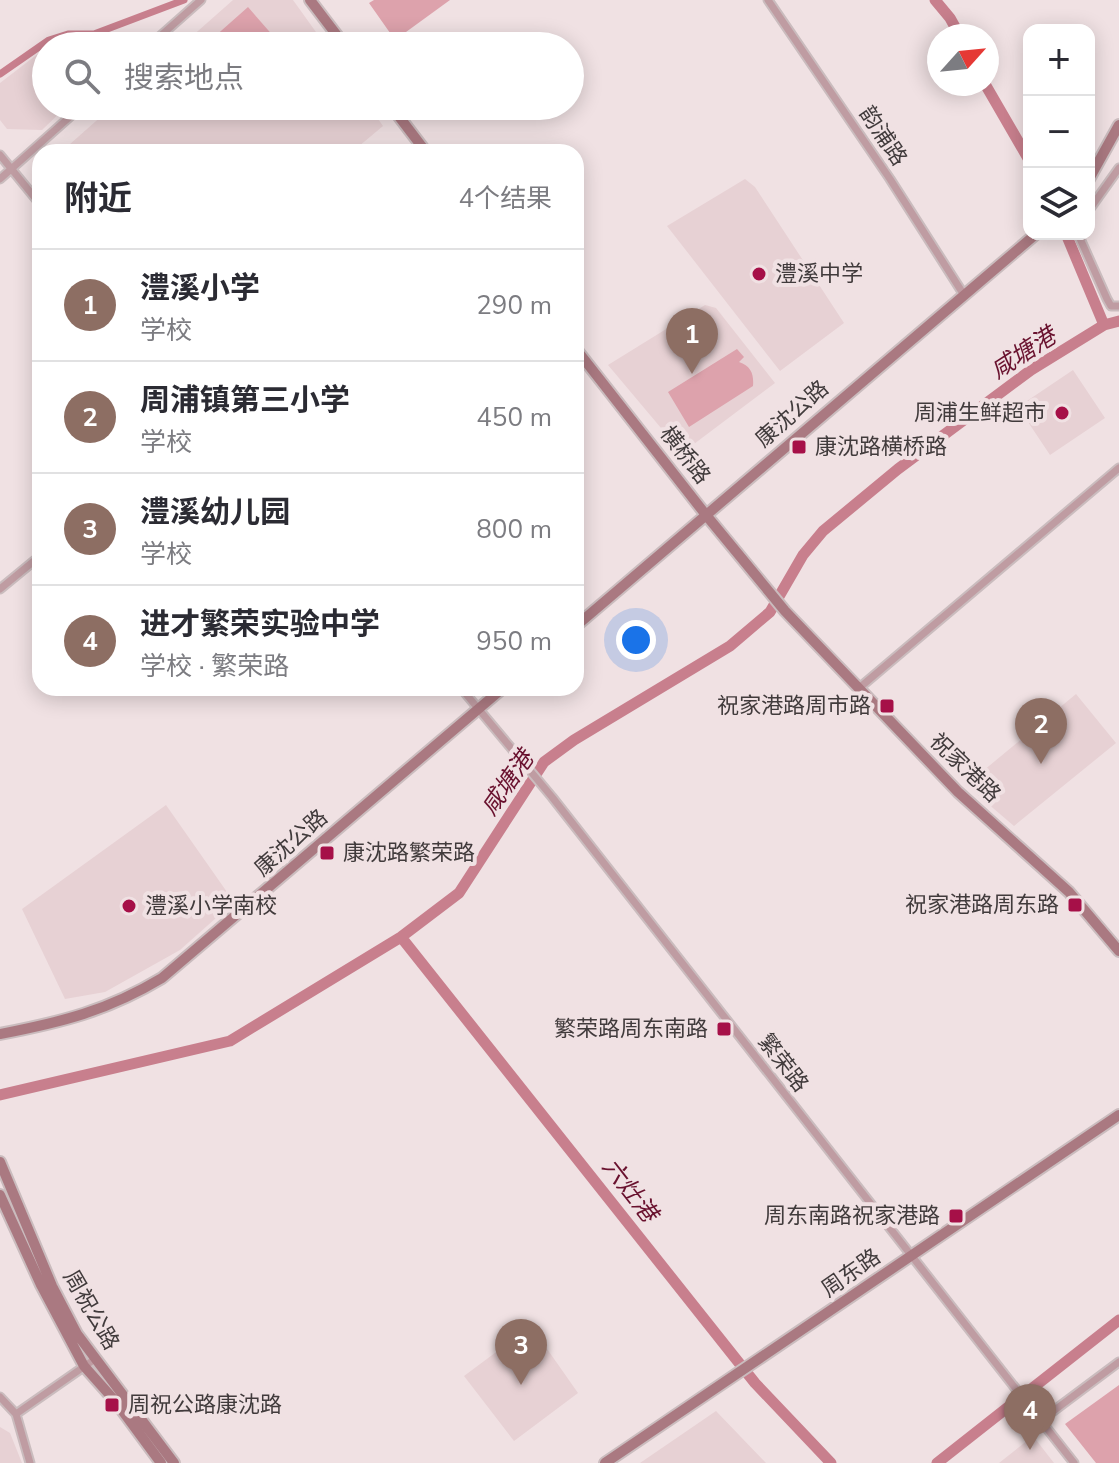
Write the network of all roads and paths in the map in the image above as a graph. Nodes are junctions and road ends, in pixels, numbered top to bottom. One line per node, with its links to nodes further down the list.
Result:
1 (201, 0): 4 (street)
2 (310, 0): 5 (street)
3 (768, 0): 21 (street, 韵浦路)
4 (165, 32)
5 (334, 32)
6 (66, 120): 9 (street)
7 (402, 120): 10 (street)
8 (1119, 125): 13 (street)
9 (39, 144)
10 (420, 144)
11 (32, 150): 15 (street)
12 (0, 155): 15 (street)
13 (1095, 168)
14 (1119, 168): 18 (street)
15 (11, 169): 16 (street); 17 (street)
16 (0, 179)
17 (32, 194)
18 (1095, 202)
19 (1029, 240): 21 (street, 康沈公路)
20 (1081, 240): 22 (street)
21 (964, 295): 25 (street, 康沈公路)
22 (1119, 306)
23 (584, 359): 25 (street, 横桥路)
24 (1119, 468): 30 (street)
25 (706, 515): 28 (street, 横桥路); 29 (street, 康沈公路)
26 (32, 563): 27 (street)
27 (0, 589)
28 (785, 611): 30 (street, 祝家港路)
29 (584, 619)
30 (858, 689): 34 (street, 祝家港路)
31 (468, 696): 33 (street, 繁荣路)
32 (493, 696): 33 (street, 康沈公路)
33 (479, 708): 35 (street, 康沈公路); 39 (street, 繁荣路)
34 (1119, 951)
35 (0, 1034)
36 (1119, 1115): 39 (street, 周东路)
37 (0, 1162): 40 (street, 周祝公路)
38 (0, 1195): 42 (street, 周祝公路)
39 (911, 1256): 45 (street, 繁荣路); 49 (street, 周东路)
40 (95, 1359): 42 (street); 48 (street, 周祝公路)
41 (1119, 1362): 45 (street)
42 (84, 1366): 44 (street); 47 (street, 周祝公路)
43 (0, 1397): 44 (street)
44 (16, 1414): 46 (street)
45 (1040, 1421): 50 (street, 繁荣路)
46 (30, 1463)
47 (161, 1463)
48 (174, 1463)
49 (605, 1463)
50 (1074, 1463)

